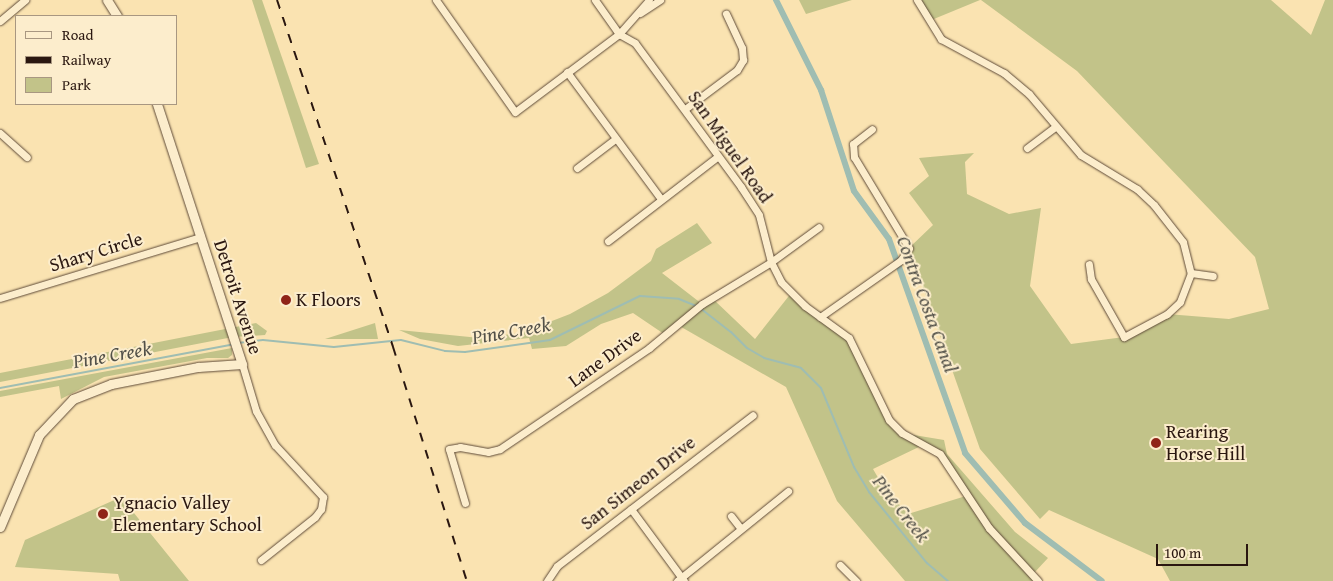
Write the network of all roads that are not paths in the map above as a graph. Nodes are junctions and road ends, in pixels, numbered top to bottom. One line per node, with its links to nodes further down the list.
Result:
1 (25, 0): 11 (street)
2 (107, 0): 10 (street)
3 (436, 0): 13 (street)
4 (595, 0): 12 (street, San Miguel Road)
5 (649, 0): 8 (street)
6 (660, 0): 8 (street)
7 (917, 0): 16 (street)
8 (640, 13): 12 (street)
9 (726, 13): 15 (street)
10 (116, 15)
11 (0, 21)
12 (619, 34): 13 (street); 15 (street, San Miguel Road)
13 (567, 72): 19 (street)
14 (157, 105): 26 (street, Detroit Avenue)
15 (685, 109): 22 (street, San Miguel Road)
16 (1056, 126): 20 (street); 30 (street)
17 (872, 129): 33 (street)
18 (0, 133): 21 (street)
19 (616, 139): 23 (street); 24 (street)
20 (1027, 148)
21 (27, 157)
22 (717, 157): 24 (street); 28 (street, San Miguel Road)
23 (577, 168)
24 (661, 199): 27 (street)
25 (819, 227): 28 (street, Lane Drive)
26 (201, 237): 32 (street, Shary Circle); 34 (street, Detroit Avenue)
27 (608, 241)
28 (771, 262): 33 (street, San Miguel Road); 37 (street, Lane Drive)
29 (1089, 264): 30 (street)
30 (1191, 273): 31 (street)
31 (1213, 276)
32 (0, 298)
33 (820, 317): 47 (street, San Miguel Road)
34 (242, 364): 40 (street); 42 (street, Detroit Avenue)
35 (752, 415): 38 (street, San Simeon Drive)
36 (788, 491): 41 (street)
37 (465, 503)
38 (630, 509): 44 (street); 45 (street, San Simeon Drive)
39 (731, 516): 41 (street)
40 (0, 527)
41 (741, 529): 44 (street)
42 (261, 560)
43 (840, 565): 46 (street)
44 (681, 580)
45 (547, 581)
46 (856, 581)
47 (1038, 581)

